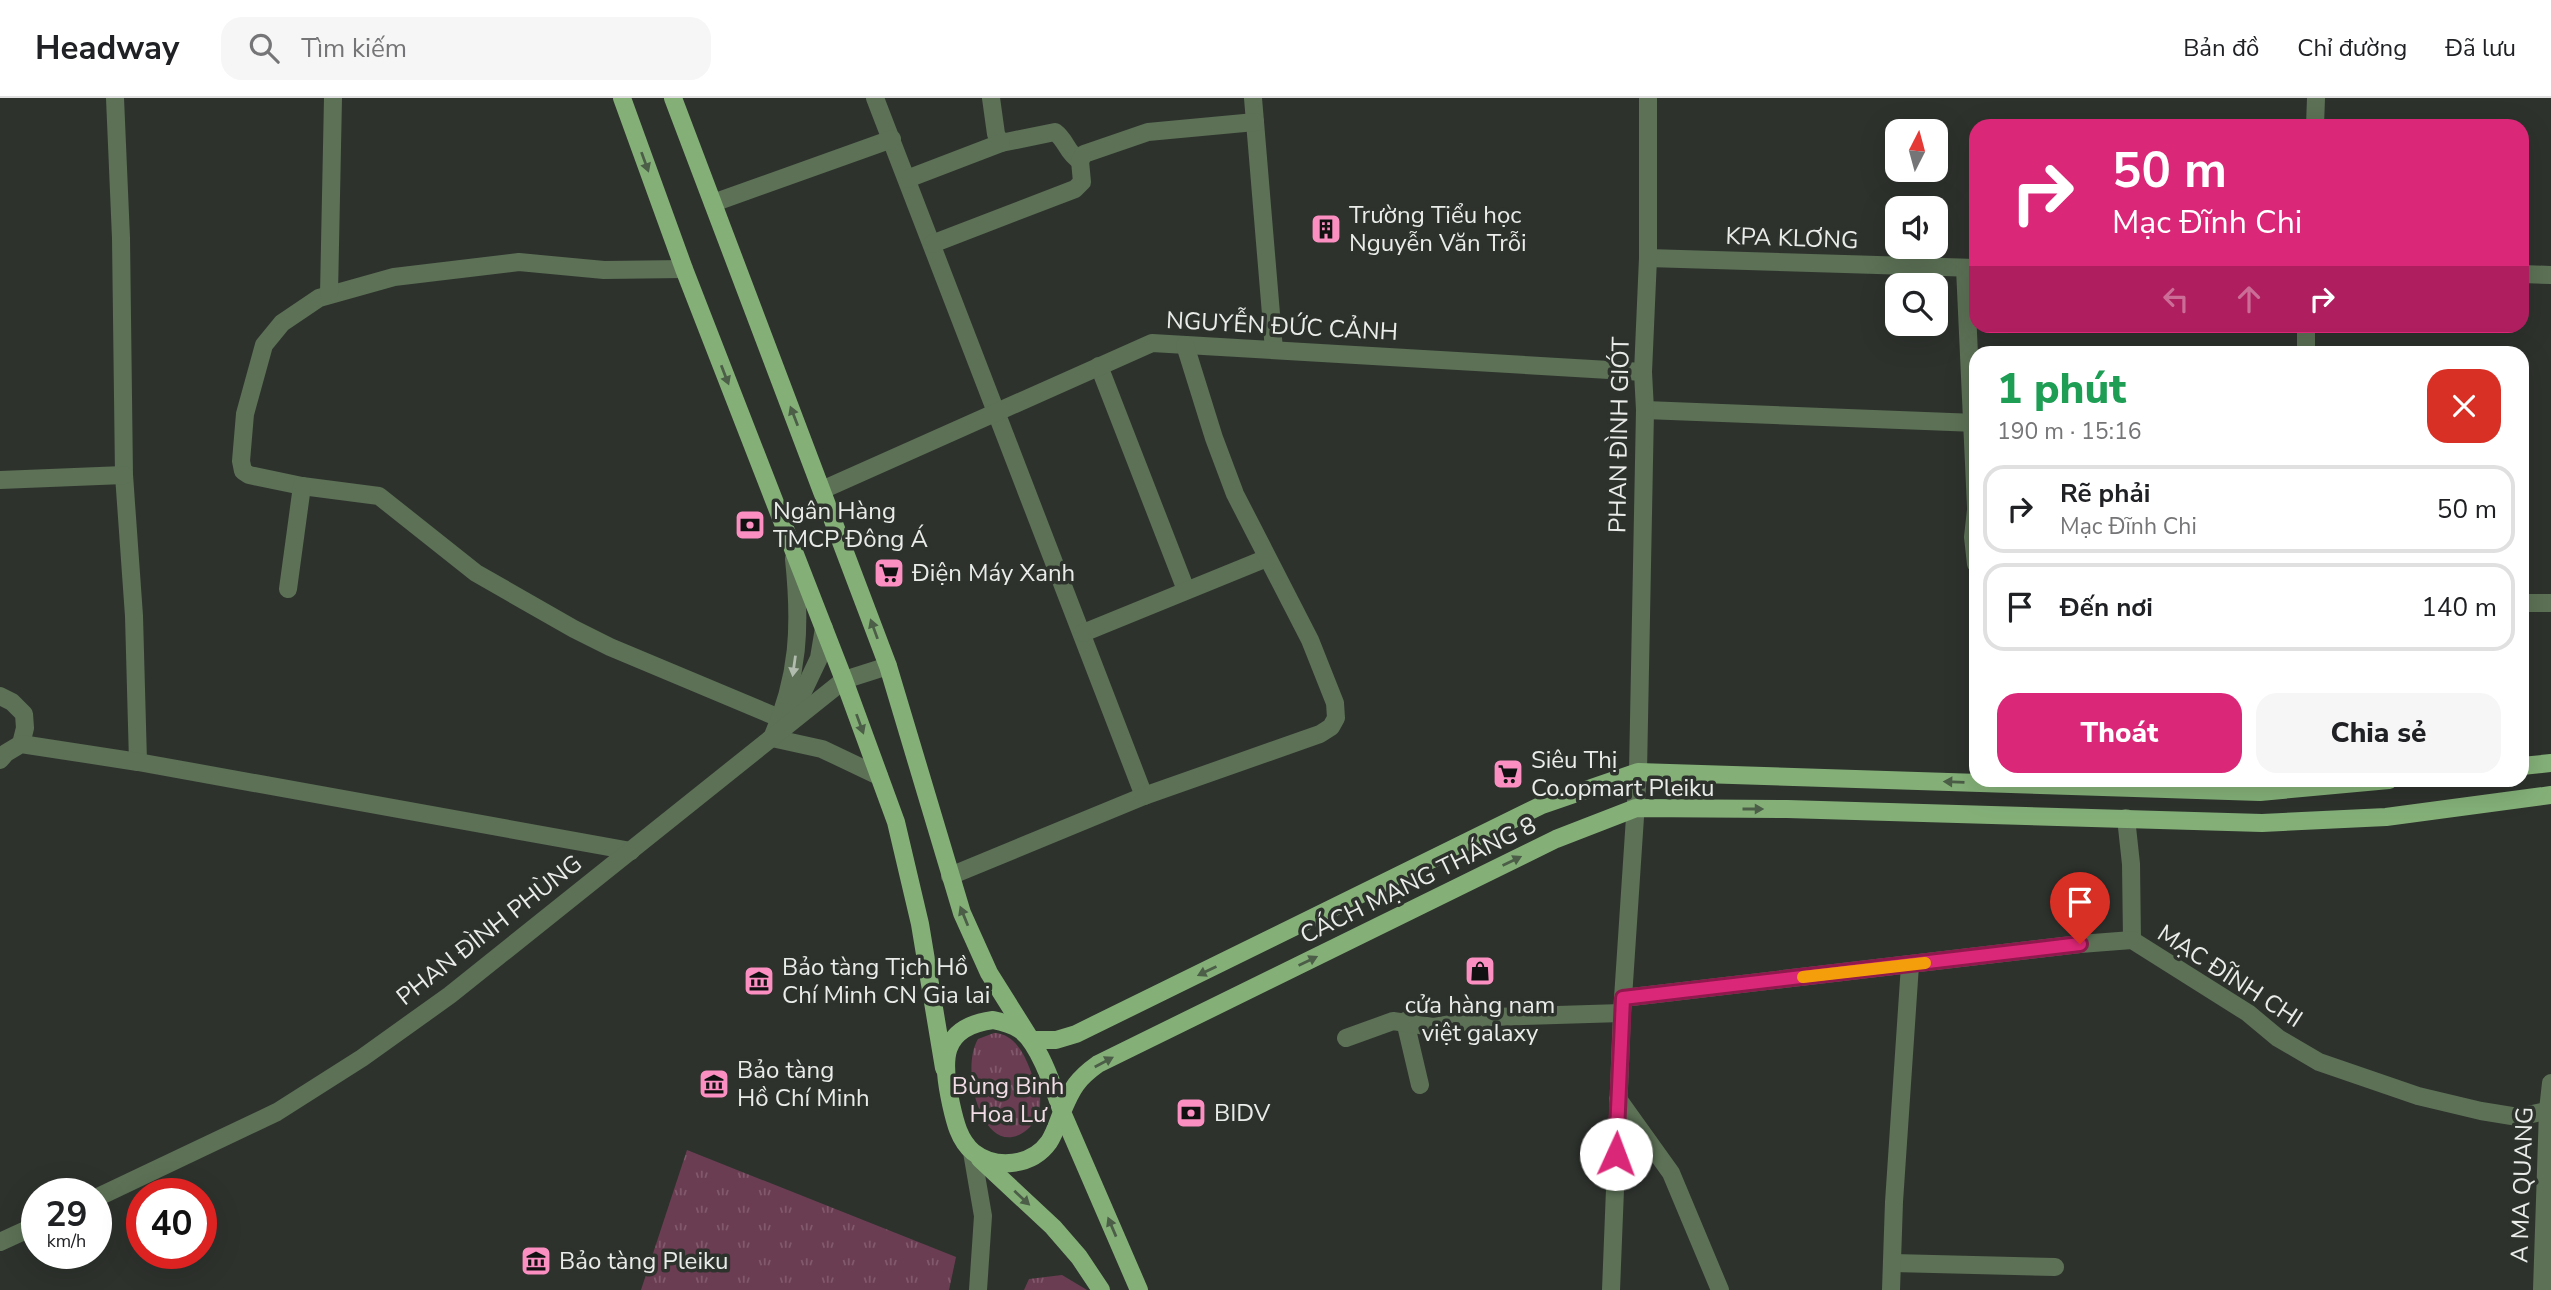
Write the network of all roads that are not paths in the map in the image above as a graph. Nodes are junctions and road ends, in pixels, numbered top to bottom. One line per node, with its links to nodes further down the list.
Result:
1 (115, 98): 31 (street)
2 (333, 98): 23 (street)
3 (622, 98): 20 (main road, one-way to 20)
4 (673, 98): 16 (main road)
5 (874, 98): 12 (street)
6 (991, 98): 13 (street)
7 (1254, 98): 11 (street)
8 (1648, 98): 18 (street, PHAN ĐÌNH GIÓT)
9 (2316, 98): 10 (street)
10 (2315, 119)
11 (1255, 122): 14 (street); 25 (street)
12 (892, 139): 15 (street); 16 (street)
13 (1001, 143): 14 (street); 15 (street)
14 (1080, 161): 17 (street)
15 (907, 179): 17 (street)
16 (713, 203): 34 (main road, one-way to 16)
17 (932, 244): 29 (street)
18 (1648, 258): 19 (street, KPA KLƠNG); 27 (street, PHAN ĐÌNH GIÓT)
19 (1969, 268)
20 (684, 269): 23 (street); 35 (main road, one-way to 35)
21 (2529, 275): 22 (street)
22 (2551, 275)
23 (328, 294): 33 (street)
24 (1185, 345): 25 (street, NGUYỄN ĐỨC CẢNH); 26 (street, NGUYỄN ĐỨC CẢNH); 36 (street)
25 (1274, 350): 27 (street, NGUYỄN ĐỨC CẢNH)
26 (1099, 366): 29 (street, NGUYỄN ĐỨC CẢNH); 38 (street)
27 (1643, 372): 28 (street, PHAN ĐÌNH GIÓT)
28 (1645, 410): 30 (street); 52 (street, PHAN ĐÌNH GIÓT)
29 (994, 412): 34 (street, NGUYỄN ĐỨC CẢNH); 42 (street)
30 (1969, 423)
31 (124, 475): 32 (street); 49 (street)
32 (0, 480)
33 (302, 486): 37 (street); 46 (street)
34 (822, 490): 43 (main road, one-way to 34)
35 (793, 549): 41 (main road); 46 (street, one-way to 46)
36 (1267, 558): 38 (street); 59 (street)
37 (288, 589)
38 (1186, 590): 42 (street)
39 (2529, 603): 40 (street)
40 (2551, 603)
41 (824, 628): 44 (main road); 46 (street)
42 (1083, 633): 59 (street)
43 (888, 666): 44 (street, PHAN ĐÌNH PHÙNG); 64 (main road)
44 (844, 680): 46 (street, PHAN ĐÌNH PHÙNG); 53 (main road, one-way to 53)
45 (0, 696): 47 (street)
46 (782, 726): 53 (street); 63 (street, PHAN ĐÌNH PHÙNG)
47 (21, 744): 48 (street); 49 (street)
48 (0, 760)
49 (138, 762): 63 (street)
50 (2551, 763): 51 (main road)
51 (2529, 765)
52 (1637, 772): 54 (main road, CÁCH MẠNG THÁNG 8, one-way to 52); 60 (street, PHAN ĐÌNH GIÓT); 70 (main road, CÁCH MẠNG THÁNG 8, one-way to 70)
53 (879, 776): 71 (main road)
54 (1969, 781)
55 (2145, 787): 56 (main road, CÁCH MẠNG THÁNG 8)
56 (2295, 787)
57 (2316, 787): 62 (main road)
58 (2551, 795): 62 (main road, CÁCH MẠNG THÁNG 8)
59 (1144, 796): 64 (street)
60 (1636, 808): 61 (main road, CÁCH MẠNG THÁNG 8, one-way to 61); 67 (street); 76 (main road, CÁCH MẠNG THÁNG 8, one-way to 60)
61 (2126, 818): 62 (main road, CÁCH MẠNG THÁNG 8); 65 (street)
62 (2319, 821)
63 (631, 850): 78 (street, PHAN ĐÌNH PHÙNG)
64 (950, 876): 70 (main road, one-way to 64)
65 (2132, 940): 66 (street, MẠC ĐĨNH CHI); 75 (street, MẠC ĐĨNH CHI)
66 (1910, 965): 67 (street, MẠC ĐĨNH CHI); 81 (street)
67 (1623, 1006): 68 (street, MẠC ĐĨNH CHI); 74 (street)
68 (1405, 1021): 69 (street, MẠC ĐĨNH CHI); 73 (street)
69 (1346, 1038)
70 (1031, 1041): 71 (main road); 76 (main road)
71 (944, 1068): 77 (main road)
72 (2551, 1083): 75 (street, A MA QUANG)
73 (1420, 1084)
74 (1618, 1099): 86 (street); 87 (street)
75 (2549, 1110): 89 (street, A MA QUANG)
76 (1062, 1112): 77 (main road); 85 (main road, one-way to 76)
77 (972, 1152): 83 (street); 84 (main road, one-way to 84)
78 (112, 1190)
79 (21, 1232): 80 (street)
80 (0, 1241)
81 (1893, 1264): 82 (street); 88 (street)
82 (2055, 1267)
83 (978, 1290)
84 (1101, 1290)
85 (1139, 1290)
86 (1611, 1290)
87 (1720, 1290)
88 (1891, 1290)
89 (2542, 1290)

